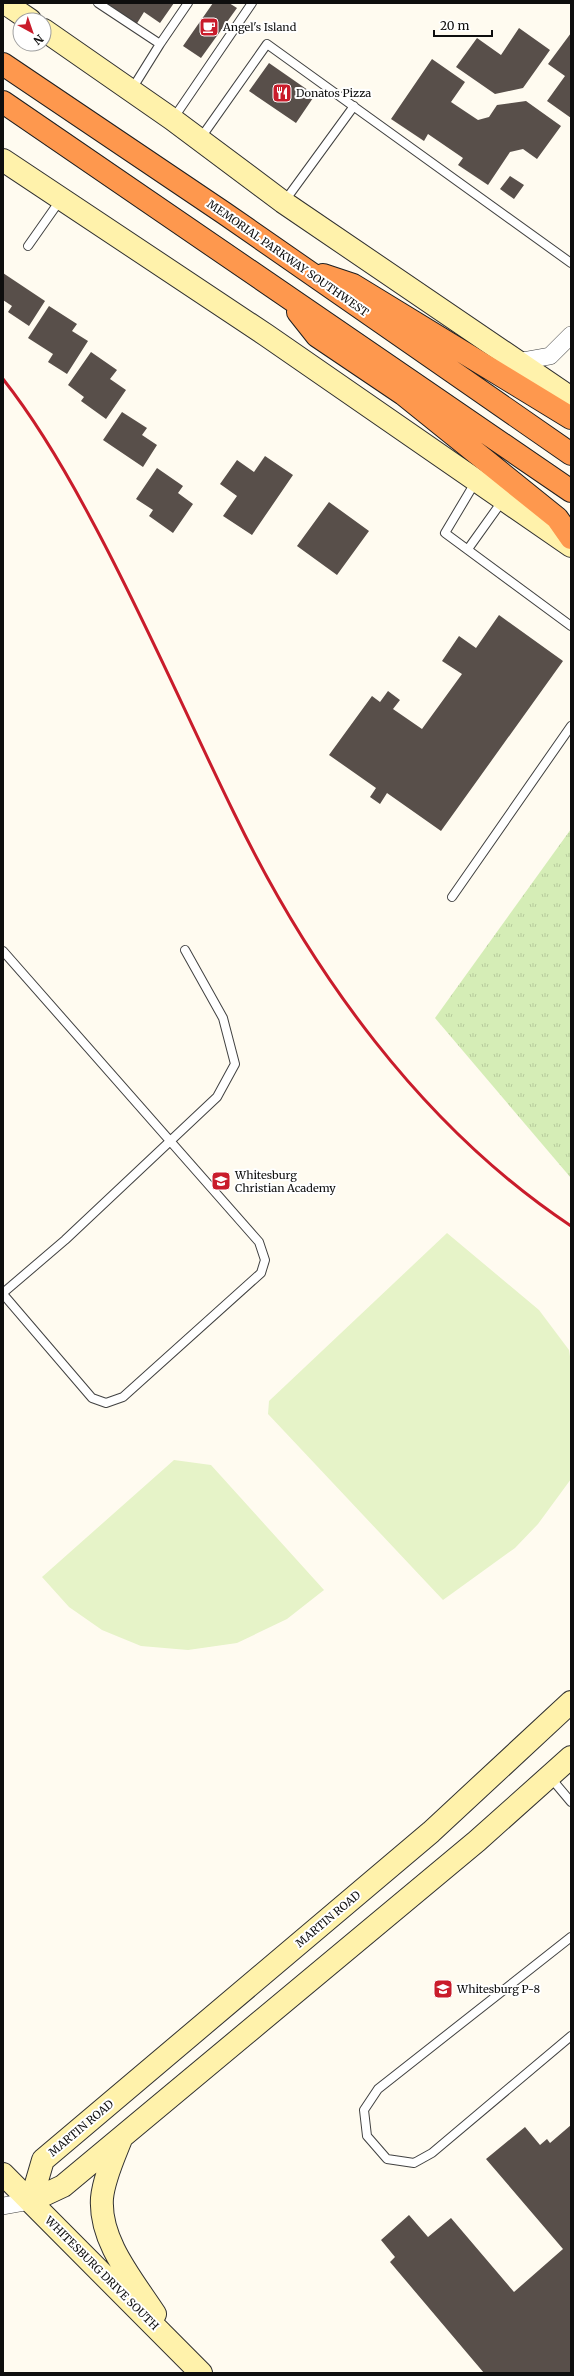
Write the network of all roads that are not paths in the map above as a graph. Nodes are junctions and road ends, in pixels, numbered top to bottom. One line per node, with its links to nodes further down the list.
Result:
1 (5, 3): 5 (main road)
2 (98, 3): 7 (lane)
3 (188, 3): 7 (lane)
4 (252, 3): 12 (lane)
5 (18, 12)
6 (52, 36): 9 (main road)
7 (160, 44): 9 (lane)
8 (3, 64): 19 (highway, MEMORIAL PARKWAY SOUTHWEST)
9 (131, 90): 12 (main road)
10 (3, 102): 20 (highway)
11 (354, 106): 13 (lane); 16 (lane); 18 (lane)
12 (172, 120): 13 (main road)
13 (199, 140): 16 (main road)
14 (3, 160): 15 (main road)
15 (62, 198): 17 (lane); 26 (main road)
16 (283, 202): 22 (main road)
17 (28, 246)
18 (571, 263)
19 (298, 266): 24 (highway); 25 (highway, MEMORIAL PARKWAY SOUTHWEST)
20 (284, 294): 27 (highway); 29 (highway)
21 (571, 334): 22 (street)
22 (516, 362): 23 (main road)
23 (571, 398)
24 (571, 418)
25 (571, 454)
26 (476, 481): 28 (main road); 31 (lane)
27 (571, 490)
28 (503, 500): 30 (main road); 31 (lane)
29 (571, 538)
30 (571, 546)
31 (468, 549): 32 (lane)
32 (571, 626)
33 (571, 726): 34 (lane)
34 (452, 896)
35 (185, 950): 37 (lane)
36 (3, 951): 37 (lane)
37 (170, 1141): 38 (lane); 38 (lane)
38 (3, 1294)
39 (571, 1702): 47 (main road, MARTIN ROAD)
40 (571, 1757): 41 (main road)
41 (550, 1776): 42 (lane); 45 (main road)
42 (571, 1802)
43 (571, 1937): 44 (lane)
44 (571, 2036)
45 (122, 2137): 47 (main road); 49 (main road)
46 (3, 2174): 47 (main road, WHITESBURG DRIVE SOUTH)
47 (31, 2201): 48 (street); 49 (main road, WHITESBURG DRIVE SOUTH)
48 (3, 2206)
49 (175, 2348): 50 (main road, WHITESBURG DRIVE SOUTH)
50 (201, 2373)

